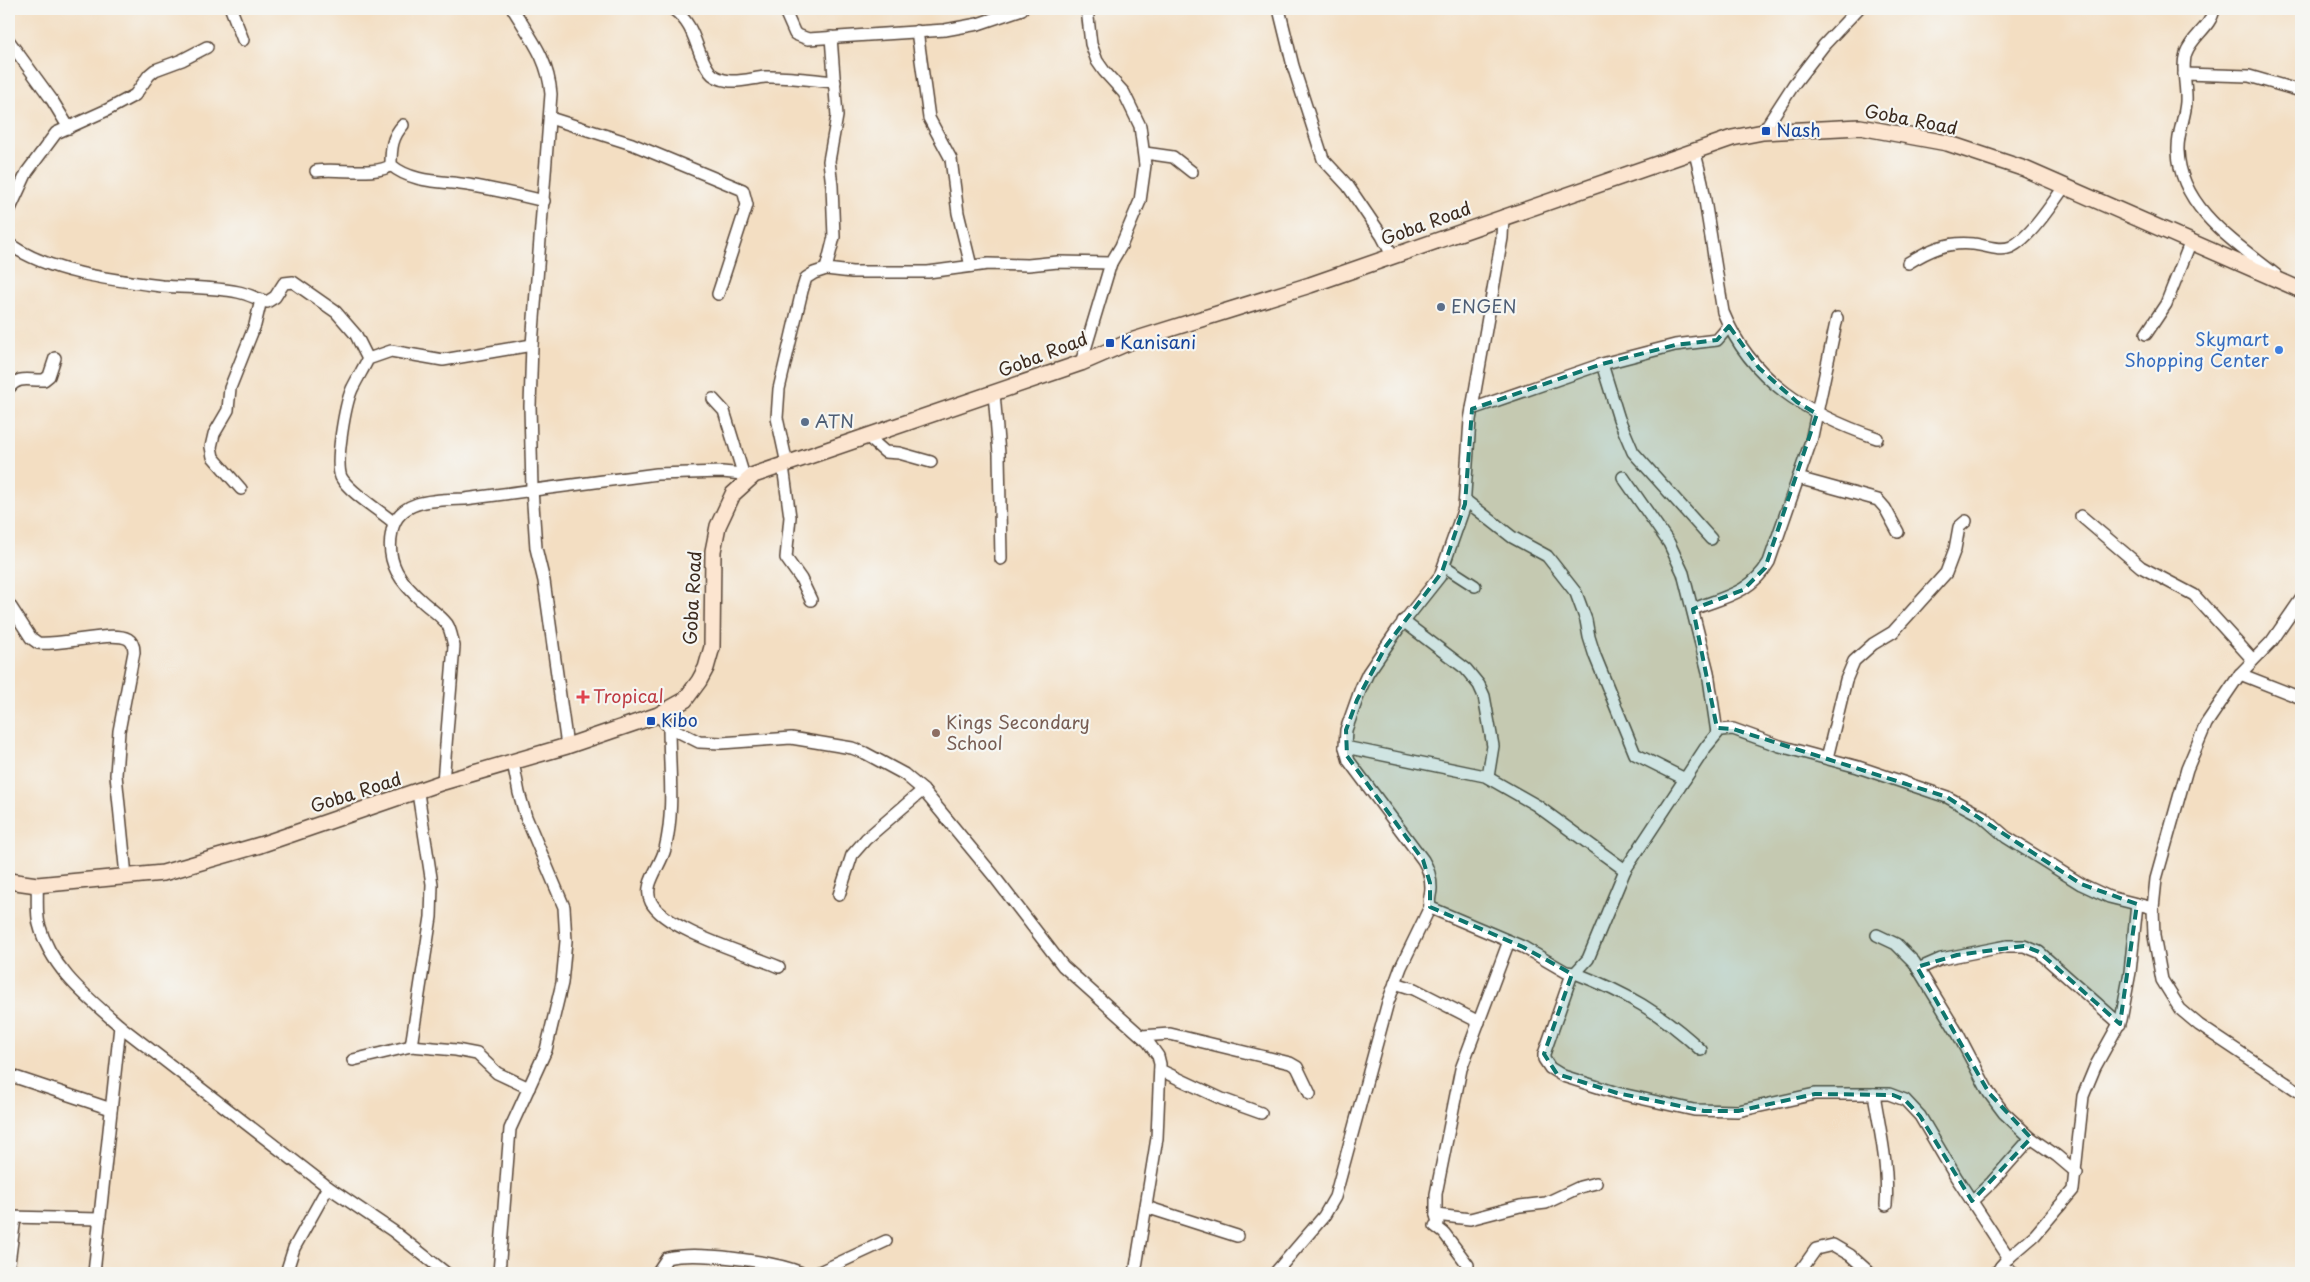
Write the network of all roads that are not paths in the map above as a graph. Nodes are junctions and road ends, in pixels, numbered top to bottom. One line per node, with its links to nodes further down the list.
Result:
1 (230, 9): 12 (street)
2 (513, 9): 18 (street)
3 (673, 9): 16 (street)
4 (784, 9): 11 (street)
5 (1022, 9): 10 (street)
6 (1087, 9): 23 (street)
7 (1280, 9): 33 (street)
8 (1858, 9): 21 (street)
9 (2214, 9): 15 (street)
10 (916, 31): 11 (street); 36 (street)
11 (831, 37): 16 (street)
12 (244, 40)
13 (9, 41): 20 (street)
14 (207, 47): 20 (street)
15 (2184, 74): 17 (street); 38 (street)
16 (835, 82): 37 (street)
17 (2301, 91)
18 (550, 118): 28 (street); 40 (street)
19 (403, 125): 24 (street)
20 (69, 128): 29 (street)
21 (1763, 132): 22 (main road, Goba Road); 27 (main road, Goba Road)
22 (1695, 152): 30 (main road, Goba Road); 43 (street)
23 (1144, 154): 26 (street); 34 (street)
24 (392, 165): 25 (street); 28 (street)
25 (316, 171)
26 (1192, 172)
27 (2064, 187): 31 (main road, Goba Road); 35 (street)
28 (544, 201): 45 (street)
29 (9, 212)
30 (1503, 216): 33 (main road, Goba Road); 53 (street)
31 (2191, 241): 38 (main road, Goba Road); 44 (street)
32 (9, 244): 41 (street)
33 (1393, 256): 48 (main road, Goba Road)
34 (1111, 263): 36 (street); 48 (street)
35 (1908, 263)
36 (971, 266): 37 (street)
37 (826, 269): 58 (street)
38 (2284, 282): 39 (main road, Goba Road)
39 (2301, 290)
40 (718, 294)
41 (261, 300): 47 (street); 62 (street)
42 (1837, 318): 54 (street)
43 (1729, 326): 49 (street); 54 (street)
44 (2146, 334)
45 (532, 346): 47 (street); 63 (street)
46 (55, 358): 50 (street)
47 (368, 358): 67 (street)
48 (1081, 363): 51 (main road, Goba Road)
49 (1602, 364): 53 (street); 69 (street)
50 (9, 388)
51 (994, 394): 55 (main road, Goba Road); 70 (street)
52 (713, 399): 59 (street)
53 (1472, 409): 64 (street)
54 (1817, 414): 56 (street); 61 (street)
55 (868, 438): 57 (street); 58 (main road, Goba Road)
56 (1877, 438)
57 (931, 462)
58 (785, 465): 59 (main road, Goba Road); 74 (street)
59 (749, 474): 63 (street); 81 (main road, Goba Road)
60 (1623, 477): 76 (street)
61 (1798, 478): 68 (street); 76 (street)
62 (241, 489)
63 (532, 489): 67 (street); 84 (street)
64 (1465, 500): 71 (street); 89 (street)
65 (2081, 516): 78 (street)
66 (1966, 521): 86 (street)
67 (393, 522): 90 (street)
68 (1898, 532)
69 (1712, 538)
70 (1001, 559)
71 (1444, 566): 72 (street); 77 (street)
72 (1475, 586)
73 (2301, 599): 78 (street)
74 (811, 600)
75 (9, 604): 94 (street)
76 (1693, 609): 83 (street)
77 (1404, 621): 85 (street); 88 (street)
78 (2253, 660): 79 (street)
79 (2240, 674): 80 (street); 100 (street)
80 (2301, 698)
81 (658, 715): 82 (street); 84 (main road, Goba Road)
82 (669, 727): 91 (street); 103 (street)
83 (1717, 733): 86 (street); 89 (street)
84 (566, 746): 87 (main road, Goba Road)
85 (1345, 747): 88 (street); 99 (street)
86 (1828, 758): 98 (street)
87 (513, 762): 90 (main road, Goba Road); 116 (street)
88 (1488, 777): 93 (street)
89 (1686, 779): 93 (street)
90 (443, 782): 92 (main road, Goba Road)
91 (923, 790): 97 (street); 110 (street)
92 (418, 793): 94 (main road, Goba Road); 111 (street)
93 (1625, 870): 105 (street)
94 (126, 876): 96 (main road, Goba Road)
95 (9, 881): 96 (main road, Goba Road)
96 (37, 885): 109 (street)
97 (839, 895)
98 (2137, 904): 100 (street); 108 (street)
99 (1430, 907): 102 (street); 106 (street)
100 (2153, 908): 117 (street)
101 (1877, 935): 104 (street)
102 (1509, 941): 105 (street); 107 (street)
103 (779, 967)
104 (1918, 969): 108 (street); 122 (street)
105 (1573, 973): 112 (street); 119 (street)
106 (1395, 983): 107 (street); 137 (street)
107 (1479, 1022): 129 (street)
108 (2120, 1024): 123 (street)
109 (120, 1026): 120 (street); 125 (street)
110 (1142, 1036): 114 (street); 118 (street)
111 (411, 1046): 113 (street); 116 (street)
112 (1701, 1050)
113 (353, 1060)
114 (1160, 1070): 121 (street); 128 (street)
115 (9, 1075): 120 (street)
116 (529, 1088): 141 (street)
117 (2301, 1093)
118 (1310, 1094)
119 (1874, 1094): 126 (street); 127 (street)
120 (111, 1109): 131 (street)
121 (1261, 1113)
122 (2031, 1138): 123 (street); 126 (street)
123 (2076, 1173): 136 (street)
124 (1596, 1183): 129 (street)
125 (328, 1187): 139 (street); 140 (street)
126 (1972, 1201): 136 (street)
127 (1886, 1204)
128 (1146, 1207): 132 (street); 145 (street)
129 (1436, 1215): 135 (street)
130 (12, 1217): 131 (street); 134 (street)
131 (100, 1220): 138 (street)
132 (1237, 1236)
133 (886, 1241): 144 (street)
134 (9, 1263)
135 (1468, 1264)
136 (2002, 1266): 148 (street)
137 (1278, 1272)
138 (94, 1273)
139 (286, 1273)
140 (446, 1273)
141 (499, 1273)
142 (657, 1273): 143 (street)
143 (802, 1273)
144 (817, 1273)
145 (1135, 1273)
146 (1799, 1273): 147 (street)
147 (1870, 1273)
148 (2013, 1273)

